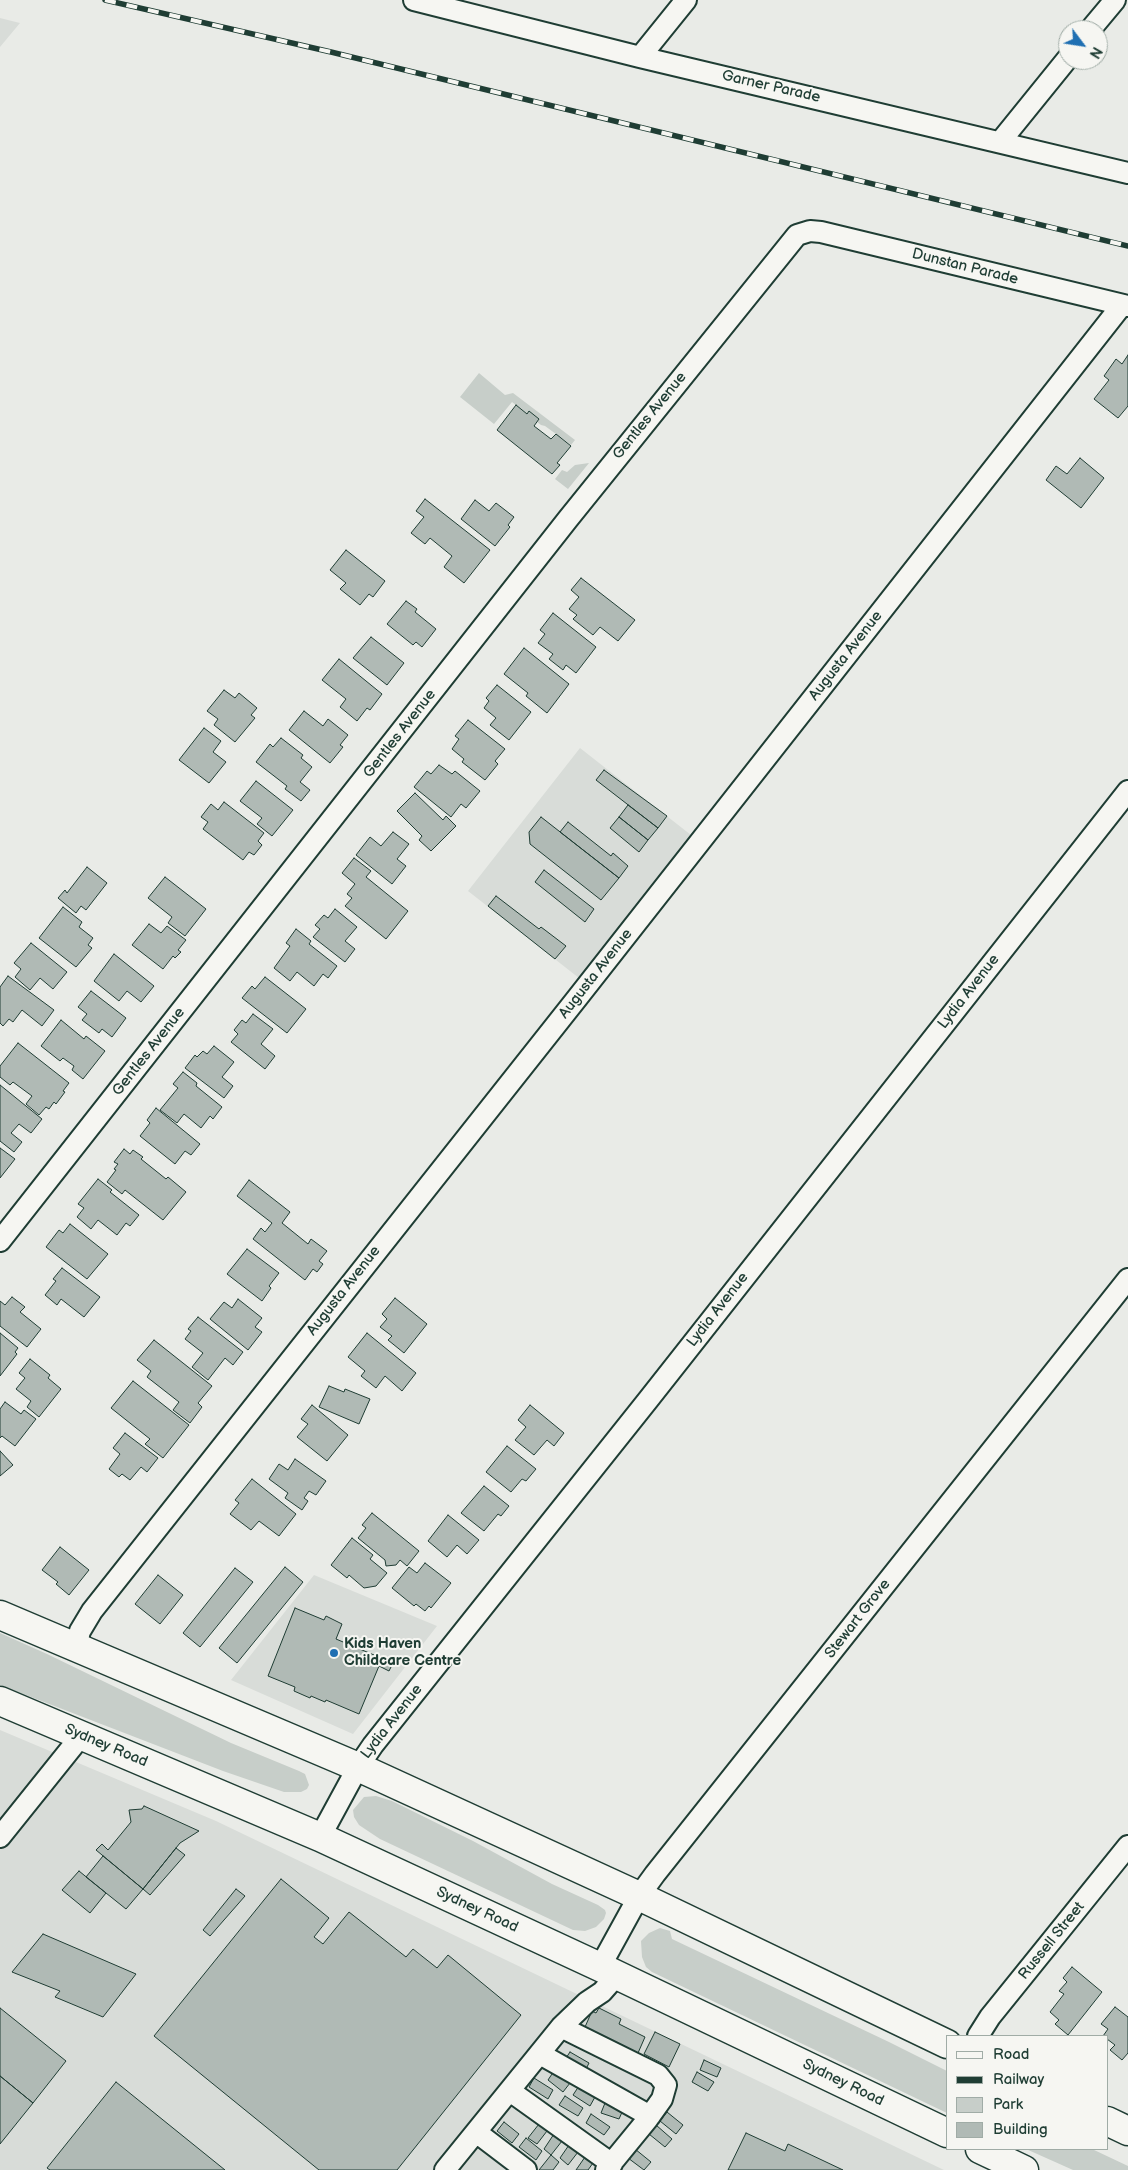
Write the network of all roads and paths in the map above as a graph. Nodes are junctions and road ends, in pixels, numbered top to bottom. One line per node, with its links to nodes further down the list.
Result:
1 (414, 0): 5 (street, Garner Parade)
2 (686, 0): 5 (street)
3 (1115, 0): 4 (street)
4 (1098, 20)
5 (640, 57): 7 (street, Garner Parade)
6 (1058, 70): 7 (street)
7 (1000, 142): 8 (street, Garner Parade)
8 (1128, 173)
9 (803, 232): 10 (street, Dunstan Parade); 12 (street, Gentles Avenue)
10 (1125, 305): 15 (street, Augusta Avenue)
11 (1128, 791): 18 (street, Lydia Avenue)
12 (0, 1241)
13 (1128, 1279): 22 (street, Stewart Grove)
14 (0, 1615): 15 (highway)
15 (76, 1647): 18 (highway)
16 (0, 1701): 17 (highway, Sydney Road)
17 (81, 1736): 19 (street); 20 (highway, Sydney Road)
18 (358, 1767): 20 (street, Lydia Avenue); 22 (highway)
19 (0, 1837)
20 (320, 1837): 23 (highway, Sydney Road)
21 (1128, 1846): 25 (street, Russell Street)
22 (639, 1896): 23 (street, Stewart Grove); 26 (highway)
23 (609, 1971): 24 (street, Stewart Grove); 33 (highway, Sydney Road)
24 (562, 2027): 27 (street, Stewart Grove); 29 (street)
25 (979, 2035)
26 (946, 2044)
27 (540, 2054): 28 (street, Stewart Grove); 29 (street)
28 (510, 2091): 32 (street, Stewart Grove); 35 (street)
29 (650, 2116): 35 (street)
30 (1108, 2121): 31 (highway)
31 (1128, 2131)
32 (476, 2132): 36 (street, Stewart Grove); 37 (street)
33 (946, 2133)
34 (982, 2150): 38 (highway)
35 (609, 2167)
36 (446, 2170)
37 (526, 2170)
38 (1024, 2170)

